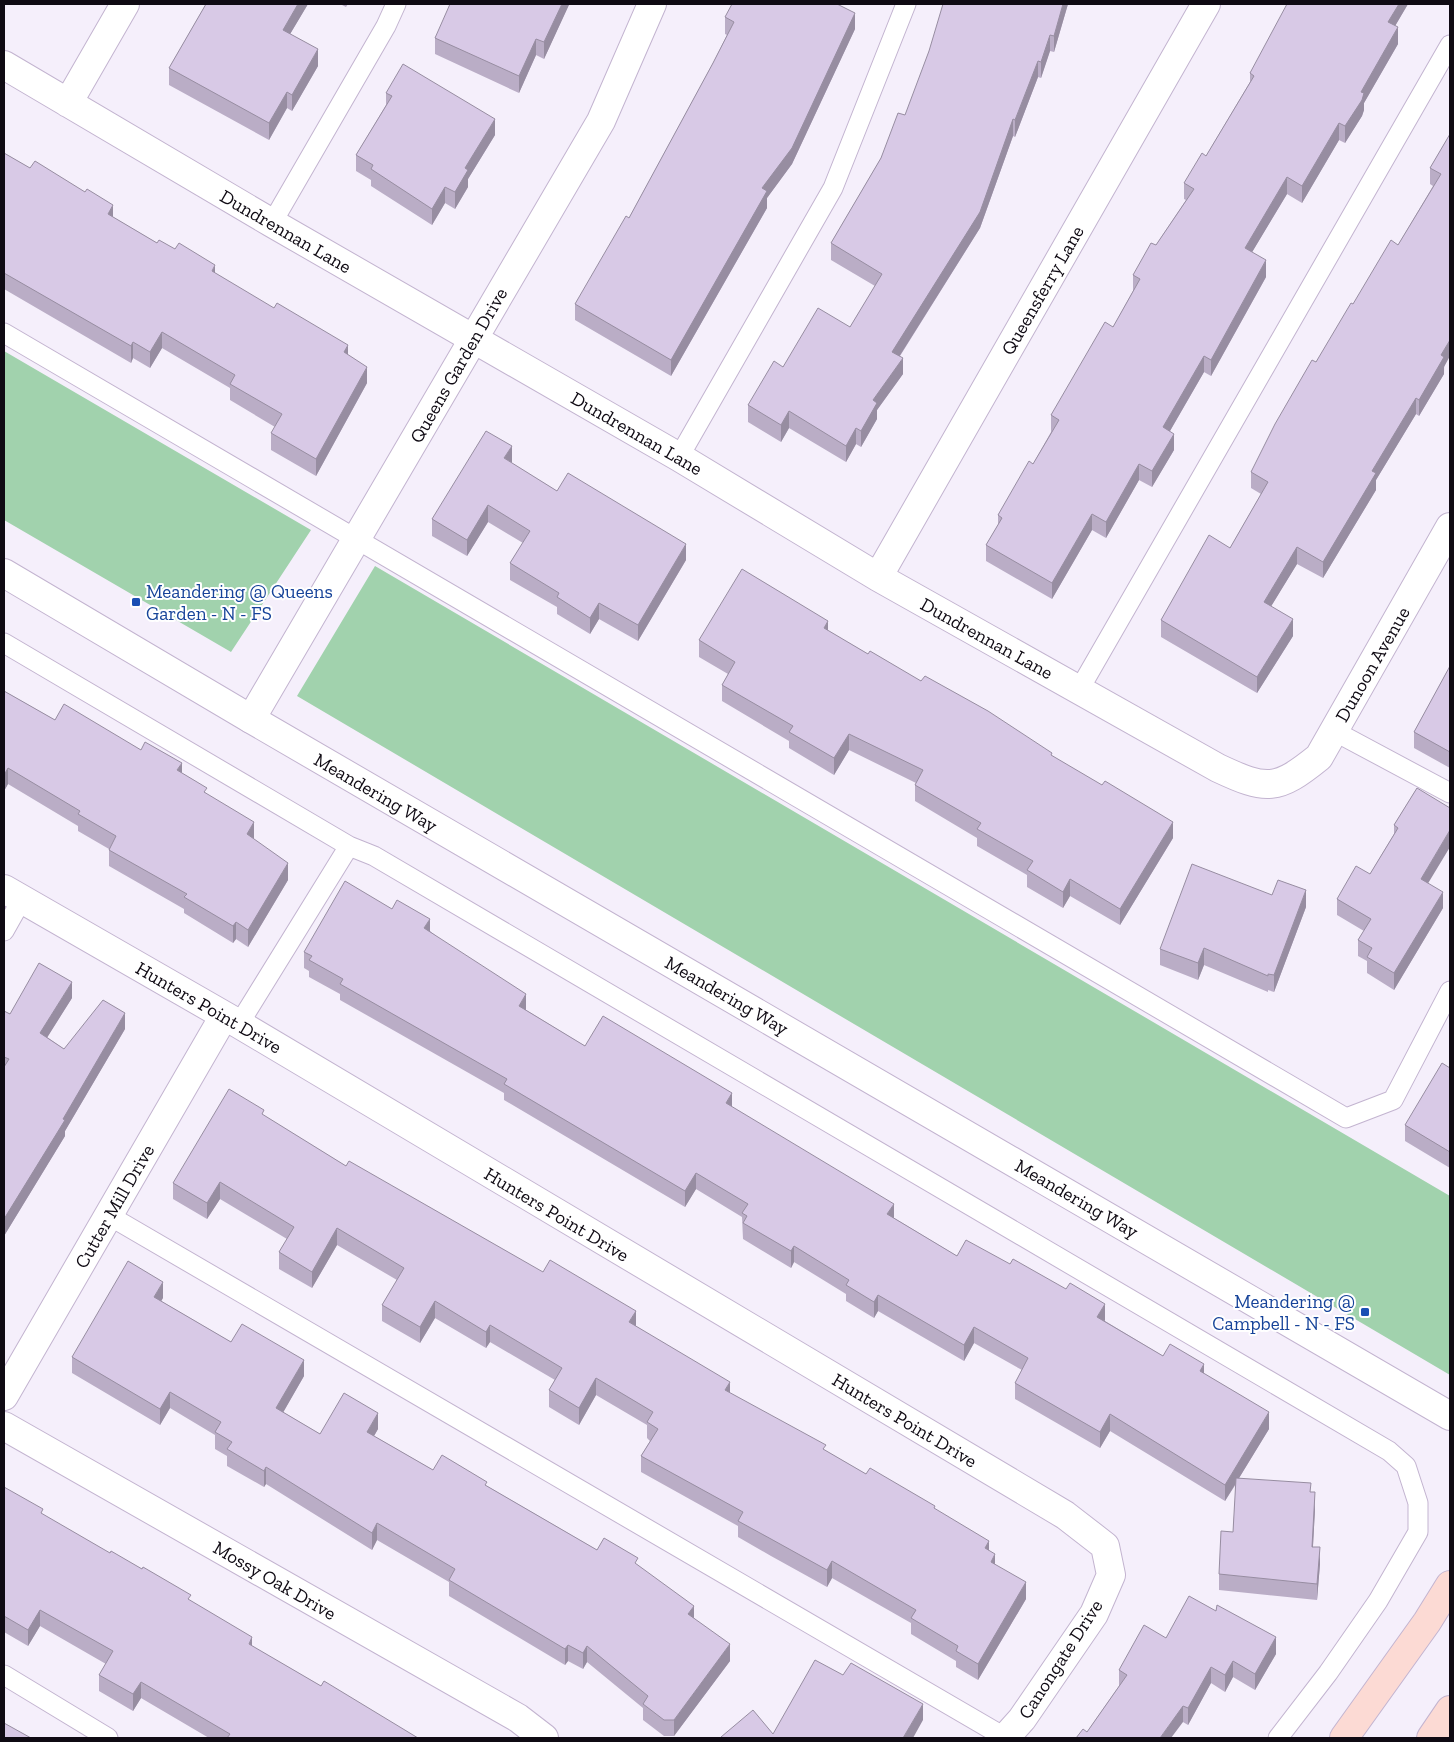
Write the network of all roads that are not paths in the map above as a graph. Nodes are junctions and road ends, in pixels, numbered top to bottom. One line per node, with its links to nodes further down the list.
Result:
1 (125, 4): 8 (street)
2 (396, 4): 9 (lane)
3 (652, 4): 11 (street, Queens Garden Drive)
4 (906, 4): 12 (lane)
5 (1206, 4): 16 (street, Queensferry Lane)
6 (1450, 46): 18 (lane)
7 (4, 65): 8 (street, Dundrennan Lane)
8 (68, 103): 9 (street, Dundrennan Lane)
9 (272, 223): 11 (street, Dundrennan Lane)
10 (4, 333): 14 (lane)
11 (474, 338): 12 (street, Dundrennan Lane); 14 (street, Queens Garden Drive)
12 (679, 457): 16 (street, Dundrennan Lane)
13 (1450, 527): 20 (street, Dunoon Avenue)
14 (356, 540): 19 (street, Queens Garden Drive); 26 (lane)
15 (4, 573): 19 (street, Meandering Way)
16 (878, 577): 18 (street, Dundrennan Lane)
17 (4, 643): 23 (lane)
18 (1078, 690): 21 (street, Dundrennan Lane)
19 (251, 720): 30 (street, Meandering Way)
20 (1334, 731): 21 (street, Dunoon Avenue); 22 (lane)
21 (1277, 785)
22 (1450, 793)
23 (349, 846): 27 (lane); 39 (lane)
24 (13, 894): 25 (lane); 27 (street, Hunters Point Drive)
25 (4, 931)
26 (1450, 991)
27 (231, 1020): 28 (street, Cutter Mill Drive); 32 (street, Hunters Point Drive)
28 (108, 1215): 29 (street, Cutter Mill Drive); 38 (lane)
29 (4, 1396)
30 (1450, 1416)
31 (4, 1426): 37 (street, Mossy Oak Drive)
32 (1106, 1546): 38 (street, Canongate Drive)
33 (1450, 1585): 40 (main road)
34 (4, 1675): 36 (lane)
35 (1450, 1710): 41 (main road)
36 (108, 1738)
37 (544, 1738)
38 (1005, 1738)
39 (1278, 1738)
40 (1344, 1738)
41 (1431, 1738)

